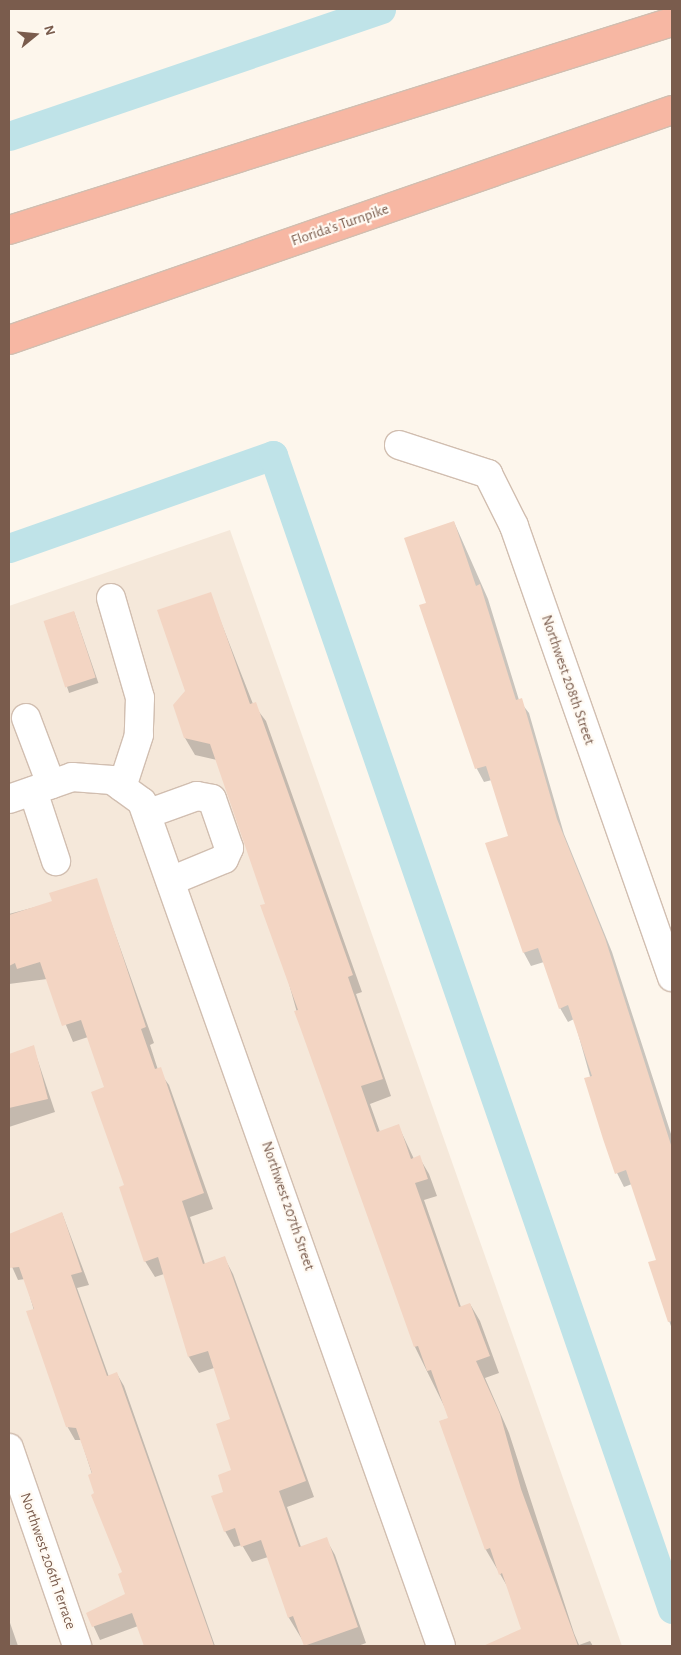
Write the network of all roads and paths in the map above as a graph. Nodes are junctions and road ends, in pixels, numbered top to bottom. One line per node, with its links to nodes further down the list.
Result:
1 (672, 22): 3 (highway)
2 (672, 110): 4 (highway, Florida's Turnpike)
3 (9, 230)
4 (9, 340)
5 (399, 446): 13 (street, Northwest 208th Street)
6 (111, 598): 8 (street)
7 (26, 718): 9 (street)
8 (117, 784): 9 (street); 10 (street, Northwest 207th Street)
9 (31, 791): 11 (street)
10 (147, 814): 12 (street, Northwest 207th Street); 12 (street)
11 (56, 862)
12 (173, 880): 16 (street, Northwest 207th Street)
13 (672, 977)
14 (9, 1448): 15 (street, Northwest 206th Terrace)
15 (77, 1646)
16 (442, 1646)

